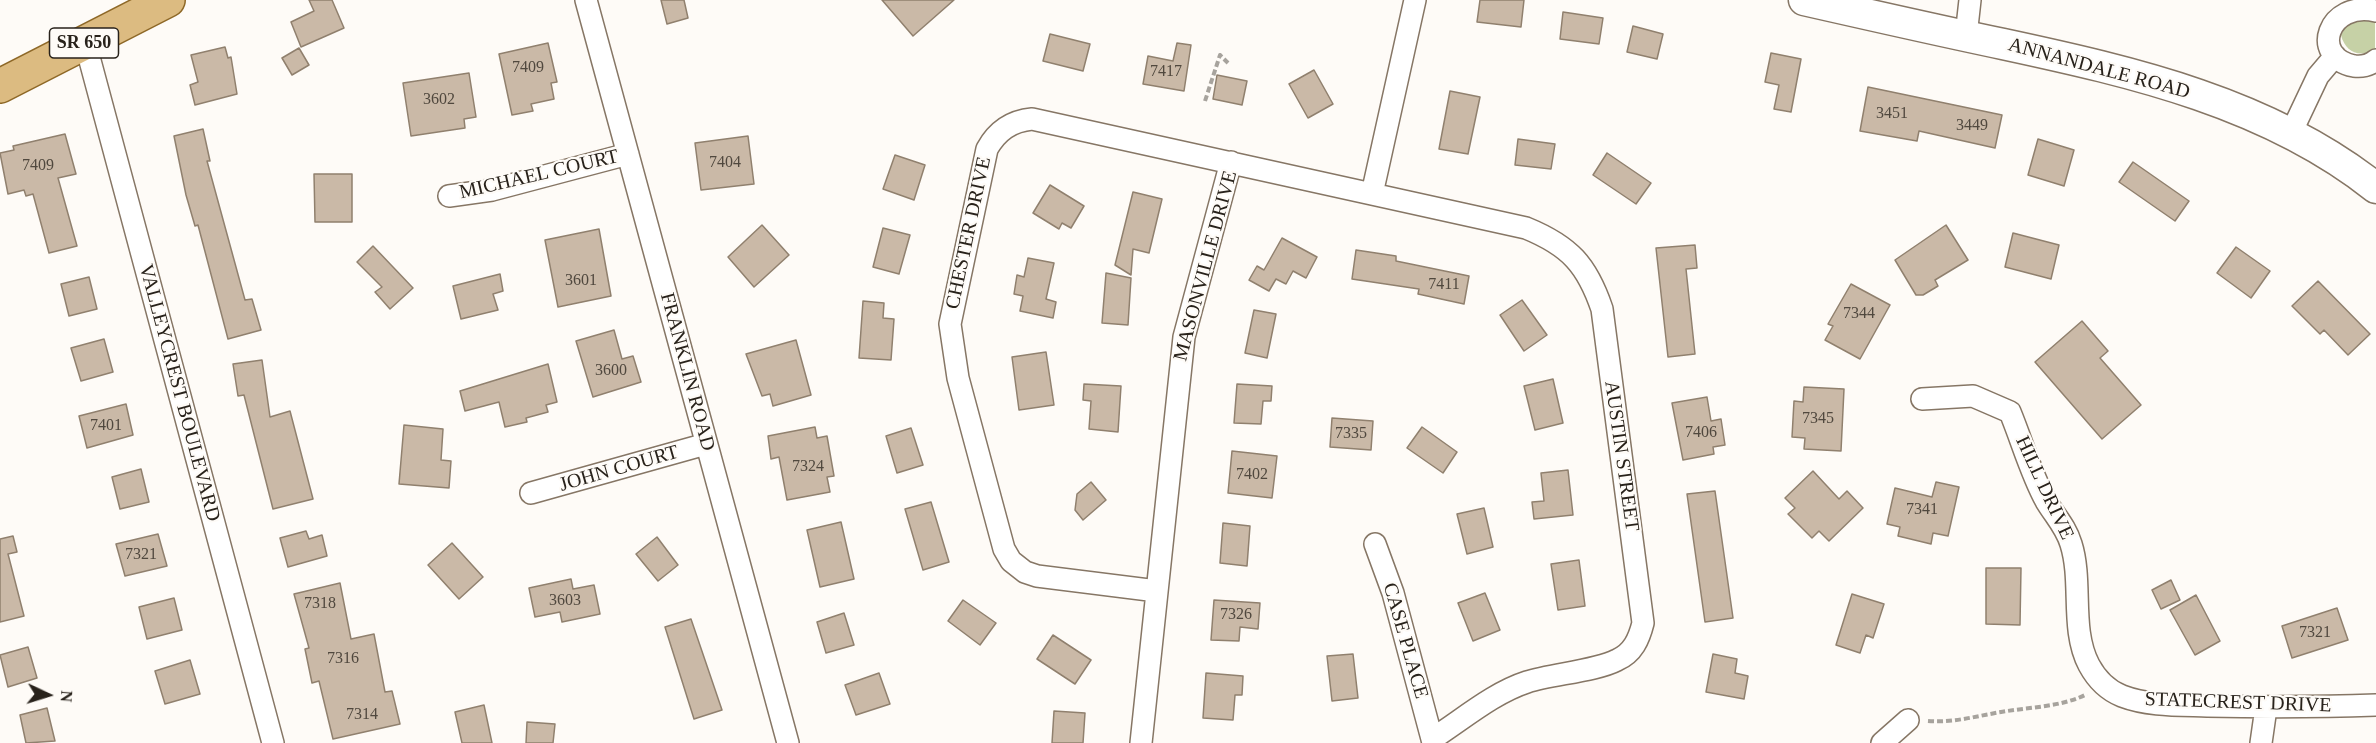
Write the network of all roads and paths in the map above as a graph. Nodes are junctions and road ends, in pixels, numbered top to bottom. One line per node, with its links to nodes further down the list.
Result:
1 (168, 0): 8 (main road, SR 650)
2 (586, 0): 15 (street, FRANKLIN ROAD)
3 (1415, 0): 18 (street)
4 (1804, 0): 7 (main road, ANNANDALE ROAD)
5 (1970, 0): 7 (street)
6 (2376, 11): 9 (street)
7 (1966, 36): 14 (main road, ANNANDALE ROAD)
8 (85, 42): 12 (main road, SR 650); 30 (street, VALLEYCREST BOULEVARD)
9 (2335, 56): 10 (street); 14 (street)
10 (2376, 60)
11 (1228, 63): 13 (path)
12 (0, 86)
13 (1205, 101)
14 (2291, 133): 17 (main road, ANNANDALE ROAD)
15 (628, 154): 19 (street, MICHAEL COURT); 21 (street, FRANKLIN ROAD)
16 (1231, 162): 18 (street, MASONVILLE DRIVE); 24 (street, MASONVILLE DRIVE); 24 (street, CHESTER DRIVE)
17 (2376, 188)
18 (1372, 194): 29 (street, AUSTIN STREET)
19 (449, 196)
20 (1922, 399): 25 (street, HILL DRIVE)
21 (706, 444): 22 (street, JOHN COURT); 31 (street, FRANKLIN ROAD)
22 (531, 493)
23 (1375, 544): 29 (street, CASE PLACE)
24 (1157, 591): 32 (street, MASONVILLE DRIVE)
25 (2104, 685): 27 (street, STATECREST DRIVE); 28 (path)
26 (2376, 705): 27 (street, STATECREST DRIVE)
27 (2266, 708): 34 (street)
28 (1908, 720): 33 (street)
29 (1432, 741)
30 (273, 743)
31 (788, 743)
32 (1141, 743)
33 (1882, 743)
34 (2261, 743)

